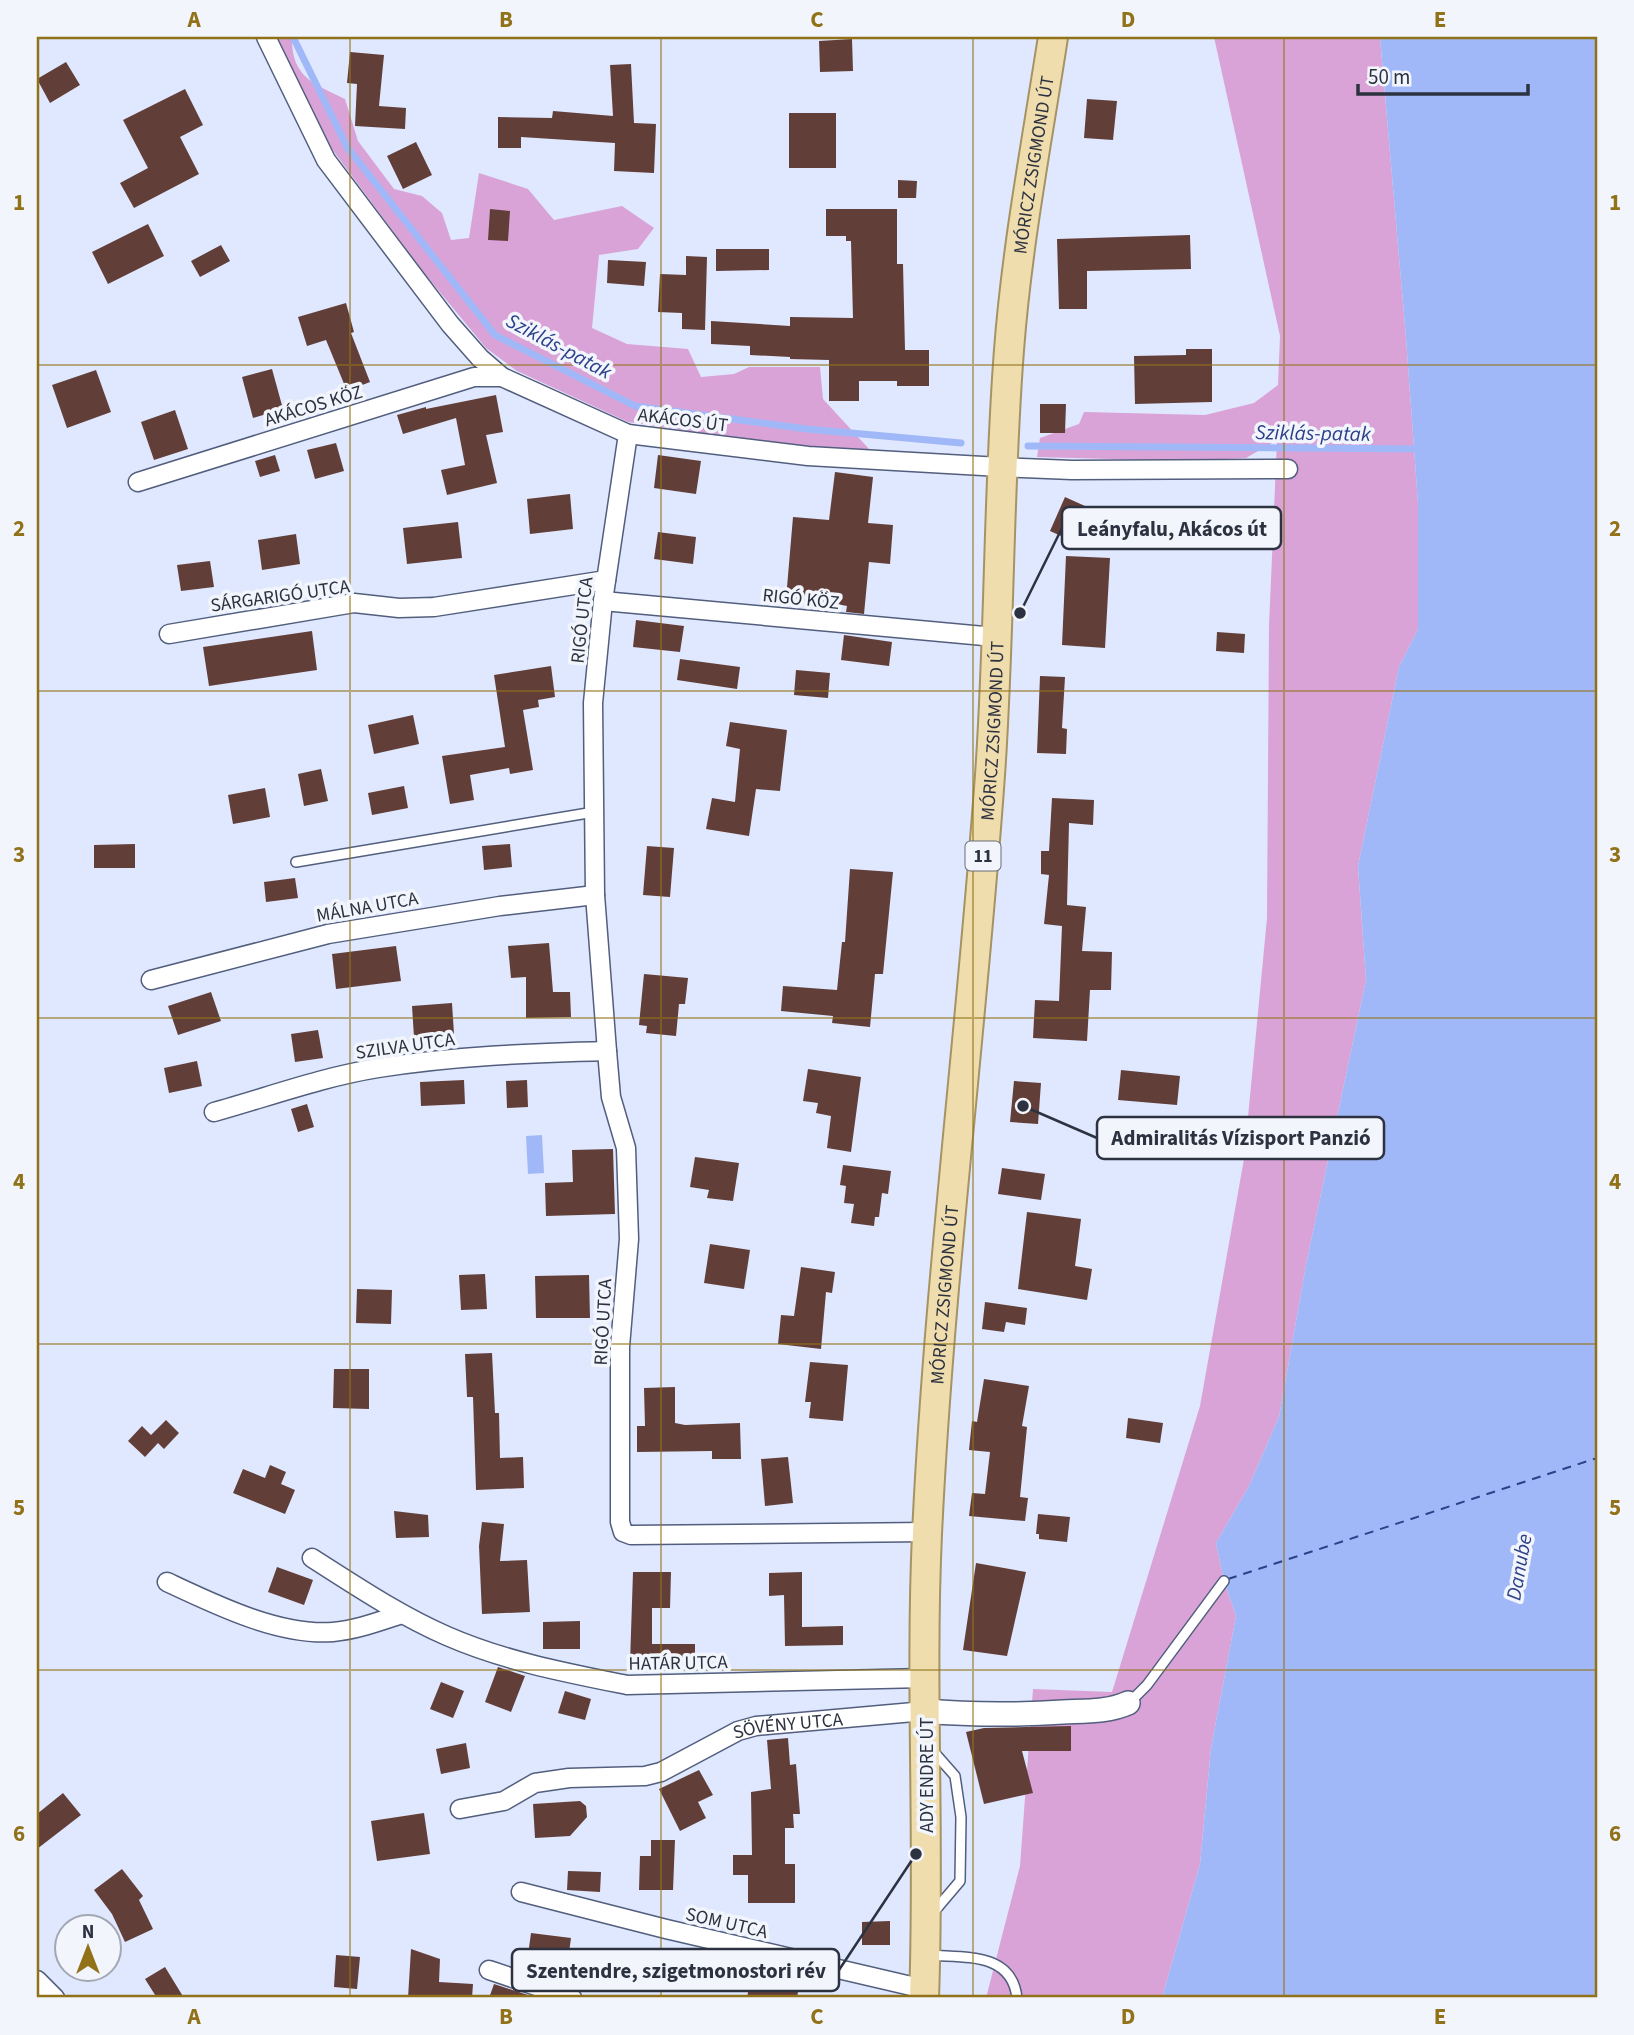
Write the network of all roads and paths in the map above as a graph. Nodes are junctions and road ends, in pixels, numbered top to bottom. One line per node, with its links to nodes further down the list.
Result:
1 (267, 37): 3 (street, AKÁCOS ÚT)
2 (1053, 37): 5 (main road, MÓRICZ ZSIGMOND ÚT / 11)
3 (502, 377): 4 (street, AKÁCOS ÚT); 7 (street, AKÁCOS KÖZ)
4 (628, 434): 5 (street, AKÁCOS ÚT); 8 (street, RIGÓ UTCA)
5 (1000, 467): 6 (street, AKÁCOS ÚT); 11 (main road, MÓRICZ ZSIGMOND ÚT / 11)
6 (1288, 469)
7 (138, 482)
8 (606, 580): 9 (street, RIGÓ UTCA); 10 (street, SÁRGARIGÓ UTCA)
9 (603, 600): 11 (street, RIGÓ KÖZ); 12 (street, RIGÓ UTCA)
10 (169, 634)
11 (995, 637): 18 (main road, MÓRICZ ZSIGMOND ÚT / 11)
12 (594, 812): 13 (lane); 14 (street, RIGÓ UTCA)
13 (296, 862)
14 (595, 895): 15 (street, MÁLNA UTCA); 16 (street, RIGÓ UTCA)
15 (151, 980)
16 (607, 1051): 17 (street, SZILVA UTCA); 18 (street, RIGÓ UTCA)
17 (214, 1112)
18 (927, 1532): 23 (main road, MÓRICZ ZSIGMOND ÚT / 11)
19 (312, 1558): 22 (street, HATÁR UTCA)
20 (1224, 1581): 24 (lane)
21 (167, 1583): 22 (street)
22 (402, 1614): 23 (street, HATÁR UTCA)
23 (924, 1678): 25 (main road, ADY ENDRE ÚT / 11)
24 (1128, 1703): 25 (street, SÖVÉNY UTCA)
25 (925, 1712): 26 (street, SÖVÉNY UTCA); 28 (main road, ADY ENDRE ÚT / 11)
26 (460, 1809)
27 (521, 1892): 31 (street, SOM UTCA)
28 (926, 1955): 31 (main road, ADY ENDRE ÚT / 11); 34 (lane)
29 (489, 1970): 33 (street)
30 (37, 1980): 32 (street)
31 (924, 1994)
32 (55, 1998)
33 (572, 1998)
34 (1017, 1998)

